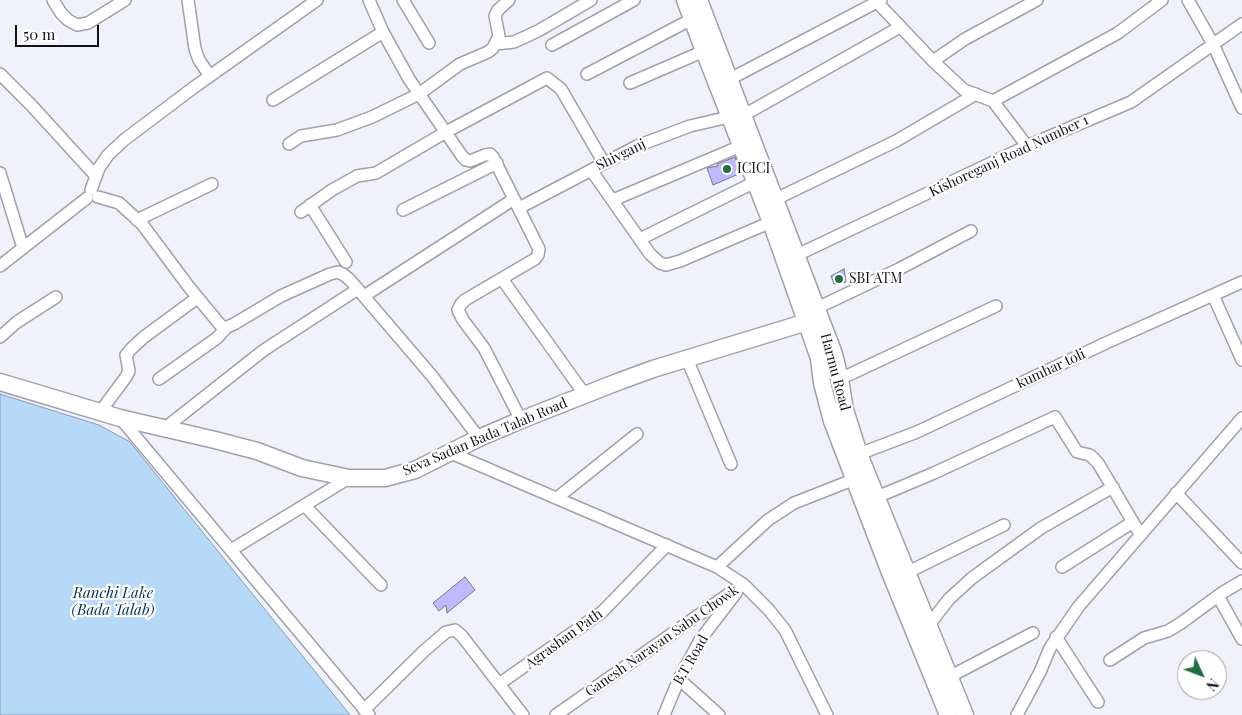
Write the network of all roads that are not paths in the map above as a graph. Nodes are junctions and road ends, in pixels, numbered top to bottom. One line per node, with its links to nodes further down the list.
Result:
1 (53, 0): 2 (street)
2 (126, 0)
3 (188, 0): 27 (street)
4 (317, 0): 27 (street)
5 (369, 0): 18 (street)
6 (403, 0): 19 (street)
7 (509, 0): 20 (street)
8 (591, 0): 20 (street)
9 (634, 0): 22 (street)
10 (685, 0): 15 (main road, Harmu Road)
11 (1037, 0): 24 (street)
12 (1162, 0): 33 (street)
13 (1188, 0): 21 (street)
14 (878, 1): 17 (street); 28 (street)
15 (701, 6): 23 (main road, Harmu Road); 26 (street); 28 (main road, Harmu Road)
16 (1242, 24): 21 (street, Kishoreganj Road Number 1)
17 (900, 27): 24 (street); 35 (street, Shivganj)
18 (383, 32): 30 (street); 32 (street)
19 (429, 43)
20 (496, 44): 30 (street)
21 (1214, 44): 34 (street); 39 (street, Kishoreganj Road Number 1)
22 (552, 45)
23 (704, 51): 29 (street); 35 (main road, Harmu Road)
24 (933, 61): 31 (street)
25 (0, 74): 44 (street)
26 (587, 74)
27 (210, 76): 44 (street)
28 (730, 79): 35 (main road, Harmu Road)
29 (630, 83)
30 (419, 94): 36 (street); 37 (street)
31 (976, 94): 33 (street); 48 (street)
32 (274, 100)
33 (993, 101): 39 (street)
34 (1242, 108)
35 (736, 116): 38 (main road, Harmu Road); 40 (street, Shivganj); 48 (main road, Harmu Road)
36 (446, 132): 40 (street); 41 (street); 58 (street)
37 (289, 144)
38 (741, 146): 45 (main road, Harmu Road); 49 (street)
39 (1027, 146): 57 (street, Kishoreganj Road Number 1)
40 (604, 163): 42 (street, Shivganj)
41 (497, 164): 50 (street); 51 (street)
42 (591, 170): 49 (street); 50 (street, Shivganj)
43 (0, 173): 56 (street)
44 (95, 176): 47 (street)
45 (755, 182): 53 (main road, Harmu Road); 55 (street)
46 (212, 184): 52 (street)
47 (92, 195): 52 (street); 56 (street)
48 (776, 199): 57 (main road, Harmu Road)
49 (613, 200): 55 (street)
50 (516, 203): 60 (street); 62 (street, Shivganj)
51 (403, 210)
52 (137, 220): 65 (street)
53 (771, 222): 55 (street); 67 (main road, Harmu Road)
54 (971, 231): 67 (street)
55 (640, 238)
56 (23, 248): 59 (street)
57 (797, 255): 67 (main road, Harmu Road)
58 (346, 262)
59 (0, 266)
60 (502, 279): 75 (street); 79 (street)
61 (1242, 282): 63 (street, kumhar toli)
62 (361, 293): 68 (street); 80 (street, Shivganj); 82 (street)
63 (1213, 295): 71 (street); 84 (street, kumhar toli)
64 (56, 297): 69 (street)
65 (197, 298): 68 (street); 76 (street)
66 (996, 306): 73 (street)
67 (814, 317): 70 (main road, Seva Sadan Bada Talab Road); 73 (main road, Harmu Road); 87 (main road, Harmu Road)
68 (227, 327): 72 (street)
69 (0, 337)
70 (687, 359): 75 (main road, Seva Sadan Bada Talab Road); 85 (street)
71 (1242, 360)
72 (159, 379)
73 (840, 379): 84 (main road, Harmu Road)
74 (0, 382): 76 (main road, Seva Sadan Bada Talab Road)
75 (585, 395): 79 (main road, Seva Sadan Bada Talab Road)
76 (100, 412): 77 (main road, Seva Sadan Bada Talab Road)
77 (120, 418): 80 (main road, Seva Sadan Bada Talab Road); 97 (street)
78 (1242, 418): 89 (street)
79 (521, 420): 82 (main road, Seva Sadan Bada Talab Road)
80 (166, 428): 86 (main road, Seva Sadan Bada Talab Road)
81 (637, 434): 91 (street)
82 (478, 438): 83 (main road, Seva Sadan Bada Talab Road)
83 (451, 453): 86 (main road, Seva Sadan Bada Talab Road); 91 (street)
84 (859, 454): 90 (main road, Harmu Road)
85 (731, 464)
86 (349, 478): 92 (street)
87 (855, 480): 99 (street); 121 (main road, Harmu Road)
88 (1113, 488): 90 (street); 93 (street); 106 (street)
89 (1176, 493): 95 (street); 98 (street)
90 (877, 496): 101 (main road, Harmu Road)
91 (557, 498): 96 (street)
92 (304, 506): 97 (street); 104 (street)
93 (1133, 522): 95 (street); 100 (street)
94 (1004, 525): 101 (street)
95 (1140, 534): 108 (street)
96 (667, 545): 99 (street); 113 (street, Agrashan Path)
97 (231, 550): 115 (street)
98 (1242, 563)
99 (718, 567): 103 (street)
100 (1062, 567)
101 (906, 573): 106 (main road, Harmu Road)
102 (1242, 581): 105 (street)
103 (743, 584): 112 (street, B.T Road); 117 (street, Ganesh Narayan Sabu Chowk); 120 (street)
104 (382, 585)
105 (1218, 596): 109 (street); 110 (street)
106 (928, 626): 111 (main road, Harmu Road)
107 (1033, 633): 111 (street)
108 (1056, 637): 114 (street); 123 (street)
109 (1242, 639)
110 (1110, 660)
111 (949, 677): 122 (main road, Harmu Road)
112 (678, 679): 118 (street, B.T Road); 119 (street)
113 (499, 684): 115 (street); 116 (street)
114 (1098, 702)
115 (367, 712)
116 (523, 715)
117 (556, 715)
118 (664, 715)
119 (719, 715)
120 (827, 715)
121 (948, 715)
122 (965, 715)
123 (1018, 715)

